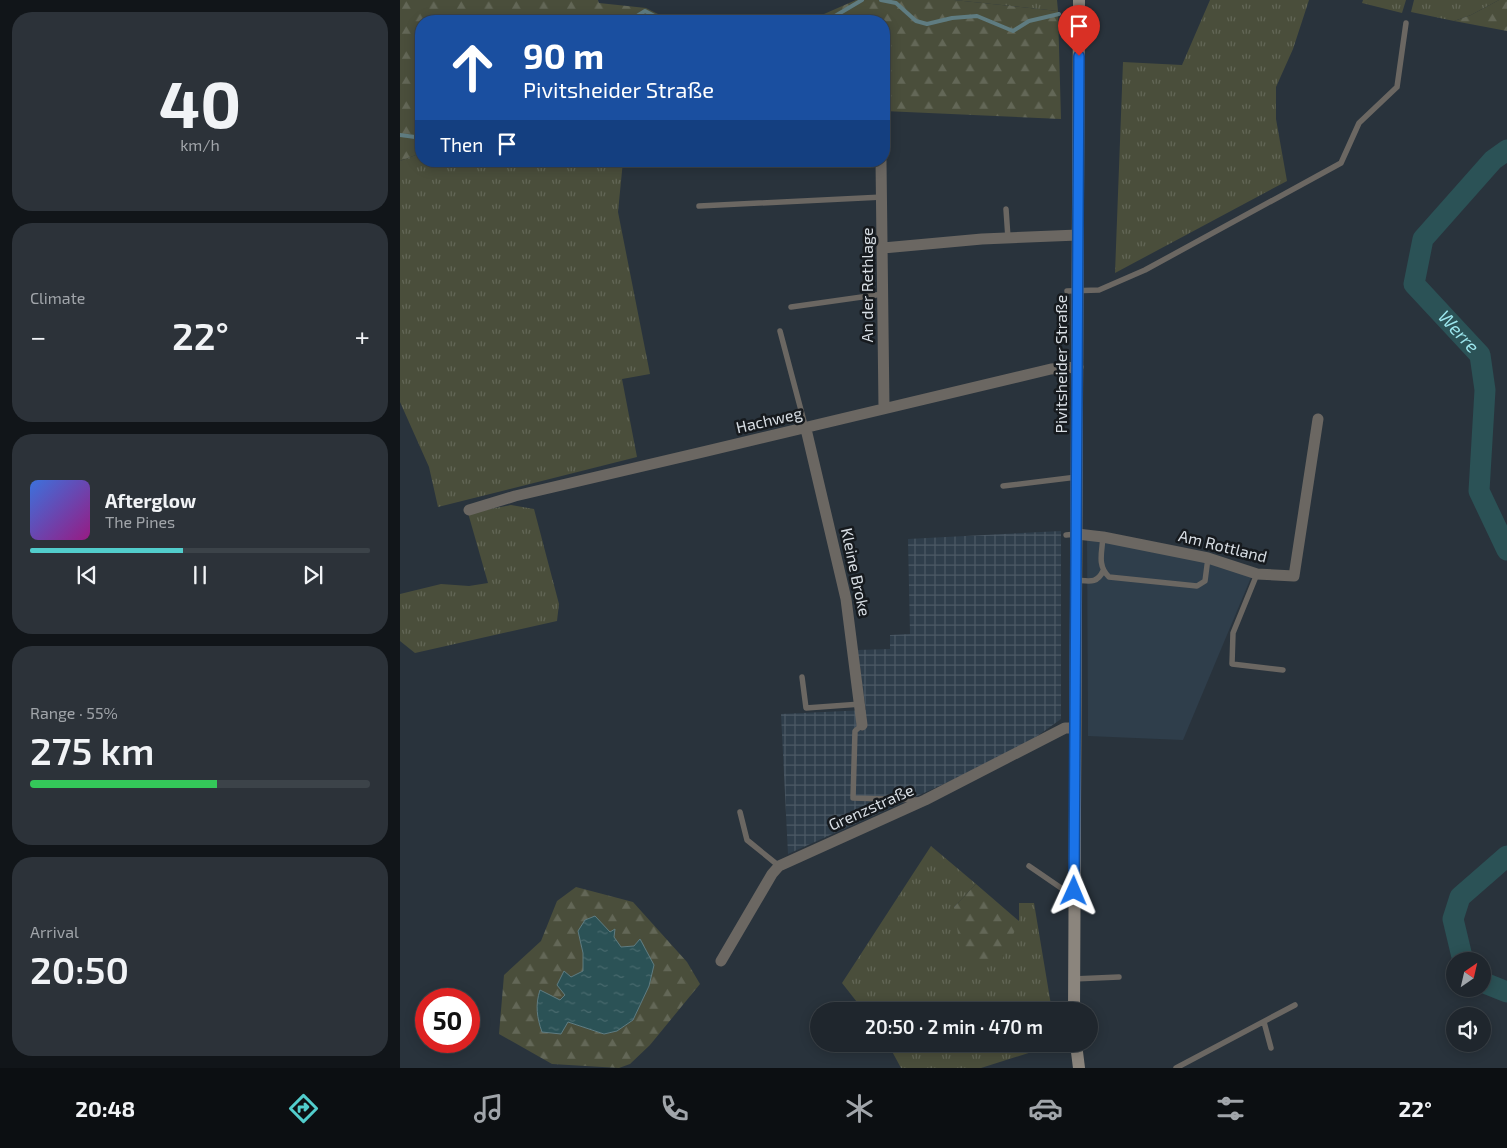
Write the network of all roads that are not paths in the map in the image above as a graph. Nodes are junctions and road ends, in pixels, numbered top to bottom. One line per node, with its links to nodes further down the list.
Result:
1 (1079, 0): 7 (main road, Pivitsheider Straße)
2 (1406, 23): 10 (lane)
3 (881, 167): 4 (street, An der Rethlage)
4 (883, 196): 5 (lane); 9 (street, An der Rethlage)
5 (699, 206)
6 (1006, 209): 8 (lane)
7 (1078, 235): 8 (street); 10 (main road, Pivitsheider Straße)
8 (1008, 238): 9 (street)
9 (883, 248): 11 (street, An der Rethlage)
10 (1073, 290): 14 (main road, Pivitsheider Straße)
11 (883, 294): 12 (lane); 15 (street, An der Rethlage)
12 (791, 307)
13 (780, 330): 17 (lane)
14 (1078, 367): 15 (street, Hachweg); 18 (main road, Pivitsheider Straße)
15 (884, 408): 17 (street, Hachweg)
16 (1318, 419): 25 (street, Am Rottland)
17 (806, 429): 20 (street, Hachweg); 29 (street, Kleine Broke)
18 (1077, 477): 19 (lane); 21 (main road, Pivitsheider Straße)
19 (1003, 486)
20 (469, 510)
21 (1071, 535): 22 (street, Am Rottland); 26 (main road, Pivitsheider Straße)
22 (1103, 537): 23 (street, Am Rottland); 24 (lane)
23 (1208, 558): 24 (lane); 25 (street, Am Rottland)
24 (1102, 571): 26 (lane)
25 (1256, 574): 27 (lane)
26 (1076, 580): 31 (main road, Pivitsheider Straße)
27 (1283, 670)
28 (802, 677): 29 (lane)
29 (861, 704): 30 (street, Kleine Broke)
30 (862, 725): 32 (lane)
31 (1075, 728): 32 (street, Grenzstraße); 36 (main road, Pivitsheider Straße)
32 (926, 800): 34 (street, Grenzstraße)
33 (740, 812): 34 (lane)
34 (779, 866): 37 (street)
35 (1029, 866): 36 (lane)
36 (1074, 891): 39 (main road, Pivitsheider Straße)
37 (720, 961)
38 (1118, 977): 39 (lane)
39 (1074, 979): 40 (main road, Pivitsheider Straße)
40 (1074, 1002)
41 (1295, 1005): 42 (lane)
42 (1264, 1022): 43 (lane); 46 (lane)
43 (1271, 1048)
44 (1077, 1052): 45 (main road)
45 (1079, 1068)
46 (1176, 1068)

